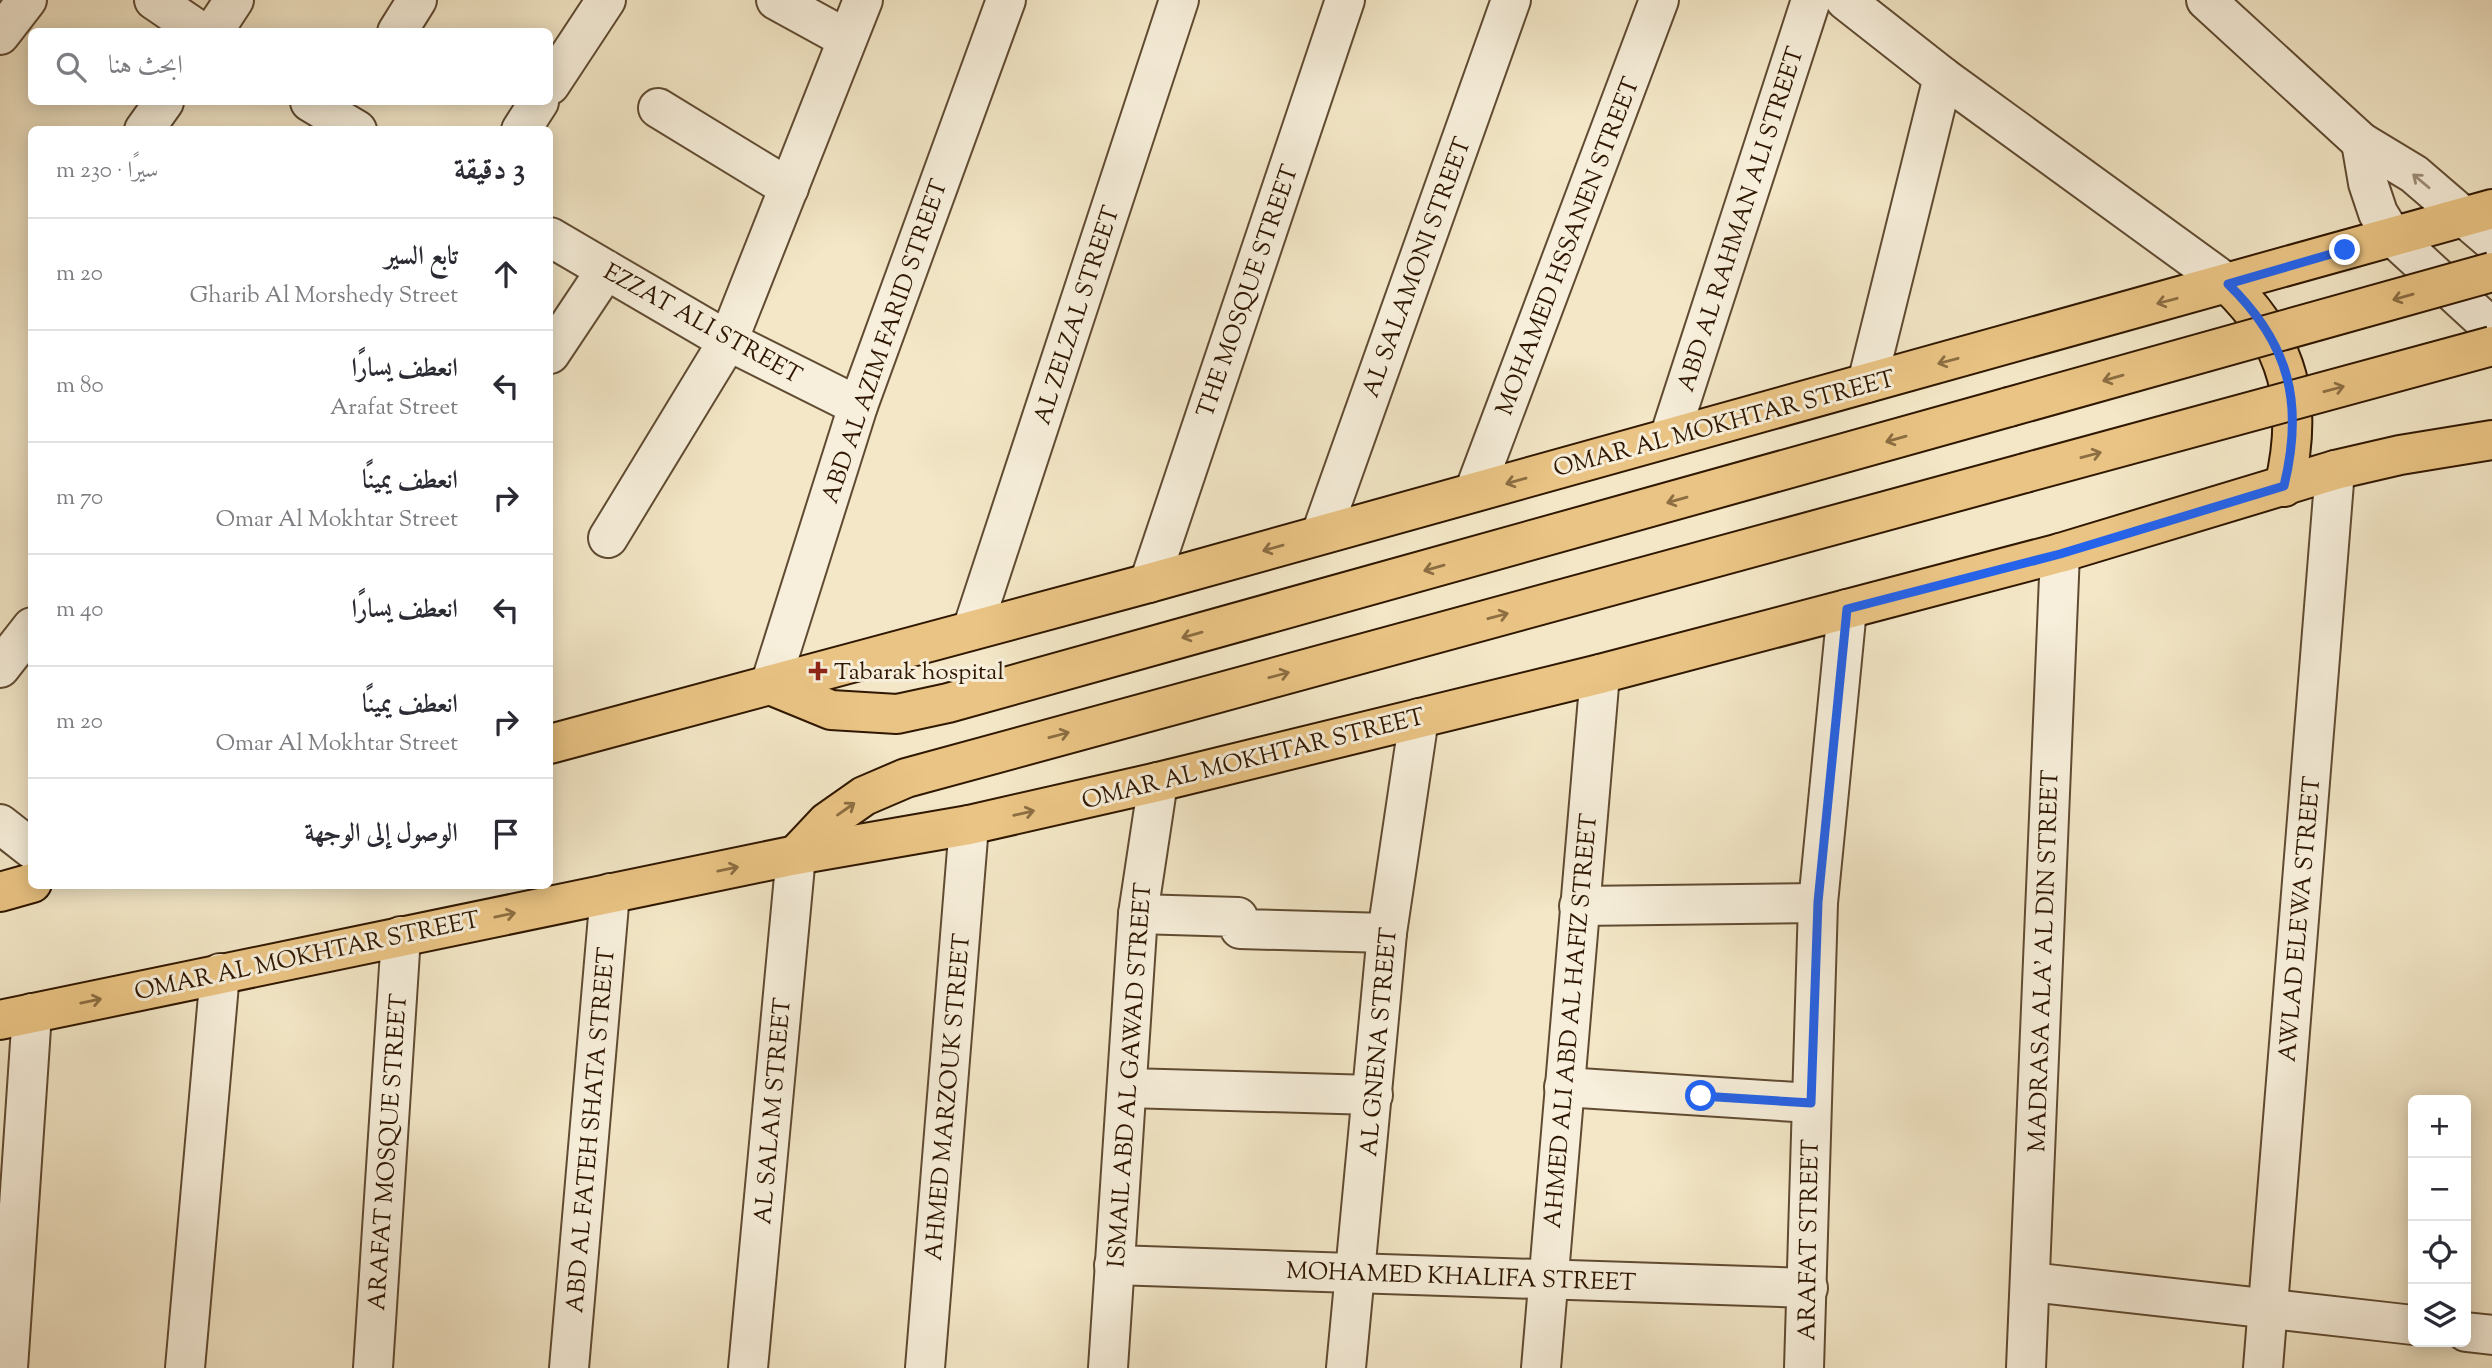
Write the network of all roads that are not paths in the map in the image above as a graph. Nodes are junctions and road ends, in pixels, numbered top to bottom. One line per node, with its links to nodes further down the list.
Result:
1 (27, 0): 19 (street)
2 (154, 0): 16 (street)
3 (234, 0): 17 (street)
4 (417, 0): 18 (street)
5 (606, 0): 22 (street)
6 (776, 0): 20 (street)
7 (863, 0): 20 (street)
8 (1006, 0): 41 (street, ABD AL AZIM FARID STREET)
9 (1179, 0): 52 (street, AL ZELZAL STREET)
10 (1345, 0): 50 (street, THE MOSQUE STREET)
11 (1511, 0): 47 (street, AL SALAMONI STREET)
12 (1659, 0): 46 (street, MOHAMED HSSANEN STREET)
13 (1811, 0): 42 (street, ABD AL RAHMAN ALI STREET)
14 (1845, 0): 21 (street)
15 (2206, 0): 28 (street)
16 (195, 28)
17 (216, 28)
18 (400, 28)
19 (0, 35)
20 (847, 39): 29 (street)
21 (1943, 77): 35 (street); 40 (street)
22 (553, 80)
23 (162, 105): 26 (street)
24 (537, 105): 27 (street)
25 (658, 108): 29 (street)
26 (147, 126)
27 (524, 126)
28 (2361, 142): 30 (street, one-way to 28); 31 (street)
29 (789, 188): 37 (street)
30 (2483, 223): 31 (main road, OMAR AL MOKHTAR STREET)
31 (2392, 236): 35 (main road, OMAR AL MOKHTAR STREET); 36 (street)
32 (553, 239): 33 (street, EZZAT ALI STREET)
33 (606, 270): 37 (street, EZZAT ALI STREET); 39 (street)
34 (2492, 272): 56 (main road, one-way to 56, bridge)
35 (2228, 284): 40 (main road, OMAR AL MOKHTAR STREET, one-way to 40); 45 (main road)
36 (2492, 328)
37 (728, 341): 41 (street, EZZAT ALI STREET); 48 (street)
38 (2492, 346): 63 (main road, one-way to 38, bridge)
39 (553, 350)
40 (1867, 383): 42 (main road, OMAR AL MOKHTAR STREET)
41 (858, 406): 56 (street, ABD AL AZIM FARID STREET)
42 (1669, 438): 46 (main road, OMAR AL MOKHTAR STREET, one-way to 46)
43 (2492, 440): 44 (main road, OMAR AL MOKHTAR STREET)
44 (2336, 470): 45 (main road, OMAR AL MOKHTAR STREET); 83 (street, AWLAD ELEWA STREET)
45 (2284, 486): 49 (main road, OMAR AL MOKHTAR STREET)
46 (1474, 492): 47 (main road, OMAR AL MOKHTAR STREET)
47 (1321, 534): 50 (main road, OMAR AL MOKHTAR STREET, one-way to 50)
48 (608, 538)
49 (2060, 554): 51 (main road, OMAR AL MOKHTAR STREET); 81 (street, MADRASA ALA' AL DIN STREET)
50 (1149, 583): 52 (main road, OMAR AL MOKHTAR STREET)
51 (1847, 609): 55 (main road, OMAR AL MOKHTAR STREET); 67 (street, ARAFAT STREET)
52 (972, 630): 56 (main road, OMAR AL MOKHTAR STREET)
53 (28, 632): 54 (street)
54 (0, 668)
55 (1600, 674): 57 (main road, OMAR AL MOKHTAR STREET); 68 (street, AHMED ALI ABD AL HAFIZ STREET)
56 (770, 685): 58 (main road, OMAR AL MOKHTAR STREET)
57 (1419, 718): 59 (main road, OMAR AL MOKHTAR STREET); 70 (street, AL GNENA STREET)
58 (553, 743)
59 (1158, 782): 61 (main road, OMAR AL MOKHTAR STREET, one-way to 59); 69 (street, ISMAIL ABD AL GAWAD STREET)
60 (0, 824): 62 (street)
61 (969, 825): 63 (main road, OMAR AL MOKHTAR STREET); 92 (street, AHMED MARZOUK STREET)
62 (28, 846)
63 (796, 855): 66 (main road, OMAR AL MOKHTAR STREET, one-way to 63); 91 (street, AL SALAM STREET)
64 (28, 884): 65 (main road)
65 (0, 892)
66 (610, 893): 71 (main road, OMAR AL MOKHTAR STREET, one-way to 66); 90 (street, ABD AL FATEH SHATA STREET)
67 (1818, 902): 68 (street); 77 (street, ARAFAT STREET)
68 (1579, 906): 74 (street, AHMED ALI ABD AL HAFIZ STREET)
69 (1138, 914): 70 (street); 75 (street, ISMAIL ABD AL GAWAD STREET)
70 (1387, 933): 76 (street, AL GNENA STREET)
71 (401, 936): 72 (main road, OMAR AL MOKHTAR STREET); 89 (street, ARAFAT MOSQUE STREET)
72 (220, 973): 73 (main road, OMAR AL MOKHTAR STREET, one-way to 72); 88 (street)
73 (16, 1017): 87 (street)
74 (1564, 1087): 77 (street); 80 (street, AHMED ALI ABD AL HAFIZ STREET)
75 (1127, 1088): 76 (street); 78 (street, ISMAIL ABD AL GAWAD STREET)
76 (1373, 1095): 79 (street, AL GNENA STREET)
77 (1811, 1103): 82 (street, ARAFAT STREET)
78 (1115, 1265): 79 (street, MOHAMED KHALIFA STREET); 93 (street, ISMAIL ABD AL GAWAD STREET)
79 (1356, 1273): 80 (street, MOHAMED KHALIFA STREET); 94 (street, AL GNENA STREET)
80 (1548, 1279): 82 (street, MOHAMED KHALIFA STREET); 95 (street, AHMED ALI ABD AL HAFIZ STREET)
81 (2030, 1282): 83 (street); 97 (street, MADRASA ALA' AL DIN STREET)
82 (1808, 1287): 96 (street, ARAFAT STREET)
83 (2267, 1308): 84 (street); 98 (street, AWLAD ELEWA STREET)
84 (2408, 1324)
85 (2471, 1333): 86 (street)
86 (2492, 1335)
87 (8, 1368)
88 (185, 1368)
89 (373, 1368)
90 (569, 1368)
91 (748, 1368)
92 (925, 1368)
93 (1108, 1368)
94 (1346, 1368)
95 (1541, 1368)
96 (1804, 1368)
97 (2026, 1368)
98 (2263, 1368)

